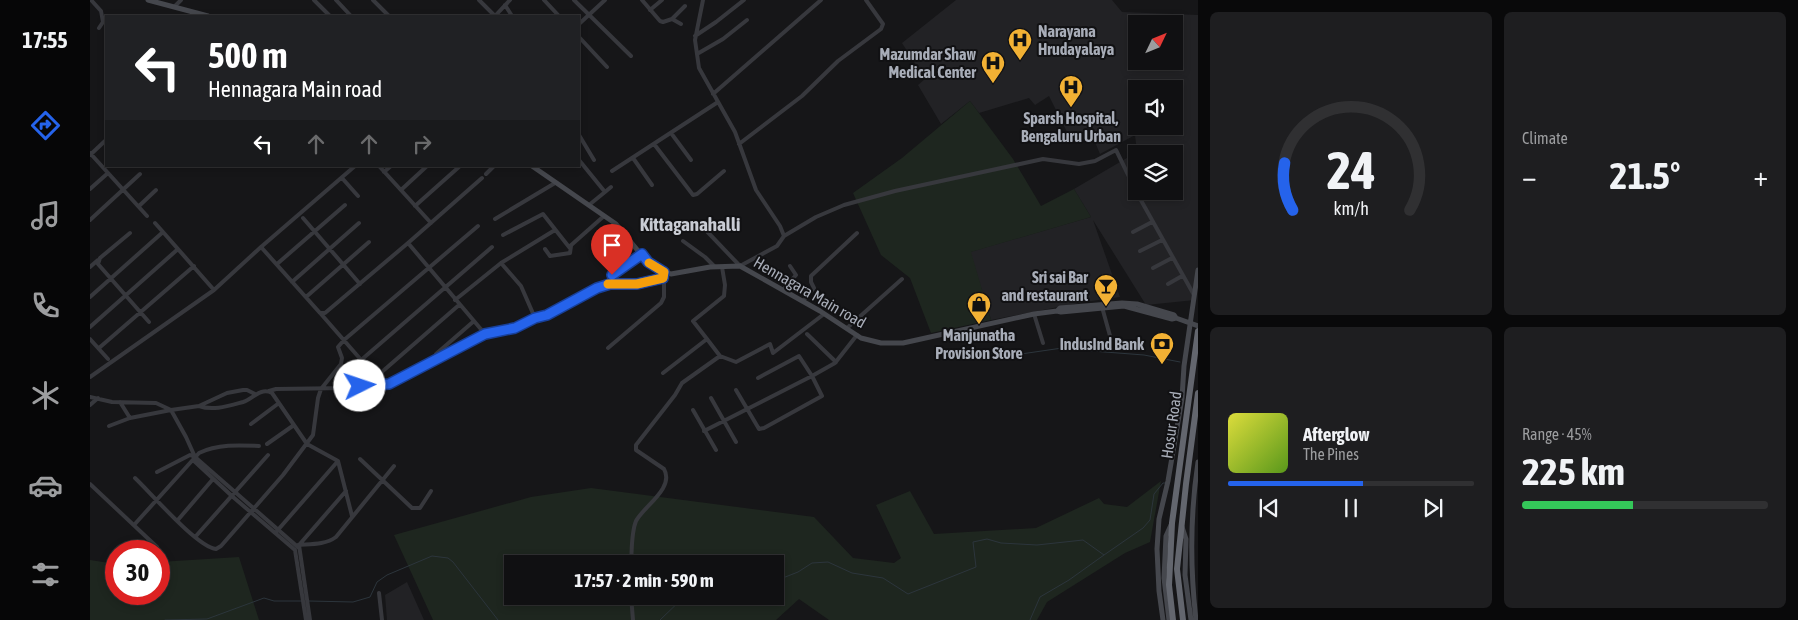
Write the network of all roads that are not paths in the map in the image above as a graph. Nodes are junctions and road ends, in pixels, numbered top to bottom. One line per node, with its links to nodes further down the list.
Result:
1 (91, 0): 35 (street)
2 (148, 0): 20 (street)
3 (181, 0): 20 (street)
4 (314, 0): 23 (street)
5 (336, 0): 24 (street)
6 (373, 0): 25 (street)
7 (479, 0): 26 (street)
8 (510, 0): 18 (street)
9 (544, 0): 29 (street)
10 (574, 0): 30 (street)
11 (605, 0): 30 (street)
12 (642, 0): 21 (street)
13 (662, 0): 21 (street)
14 (703, 0): 36 (street)
15 (744, 0): 36 (street)
16 (821, 0): 41 (street)
17 (866, 0): 47 (street)
18 (505, 6): 27 (street); 28 (street)
19 (685, 6): 31 (street)
20 (174, 7): 22 (street)
21 (650, 10): 31 (street)
22 (204, 15)
23 (329, 15)
24 (350, 15)
25 (388, 15)
26 (494, 15)
27 (496, 15)
28 (511, 15)
29 (558, 15)
30 (588, 15): 33 (street); 39 (street)
31 (672, 19): 34 (street)
32 (747, 20): 38 (street)
33 (580, 23)
34 (681, 24)
35 (99, 28)
36 (695, 36): 38 (street)
37 (580, 38): 40 (street)
38 (697, 54): 41 (street)
39 (631, 56)
40 (606, 66)
41 (713, 94): 42 (street)
42 (718, 102): 43 (street); 47 (street)
43 (671, 133): 46 (street); 51 (street)
44 (580, 137): 50 (street)
45 (105, 141): 48 (street)
46 (654, 144): 49 (street); 61 (street)
47 (739, 144): 100 (street)
48 (90, 154): 63 (street)
49 (634, 158): 60 (street); 69 (street)
50 (594, 160)
51 (691, 160)
52 (580, 161): 75 (street)
53 (354, 167): 66 (street)
54 (380, 167): 62 (street)
55 (390, 167): 62 (street)
56 (426, 167): 74 (street)
57 (459, 167): 80 (street)
58 (493, 167): 65 (street)
59 (533, 167): 68 (street)
60 (612, 171)
61 (724, 171)
62 (384, 172): 74 (street)
63 (108, 173): 71 (street); 72 (street)
64 (140, 174): 72 (street)
65 (486, 174)
66 (342, 178): 76 (street); 108 (street)
67 (482, 178): 90 (street)
68 (554, 183): 78 (street); 84 (street)
69 (652, 185)
70 (611, 187): 75 (street)
71 (90, 189)
72 (124, 190): 79 (street); 85 (street)
73 (156, 190): 79 (street)
74 (401, 190): 80 (street)
75 (605, 192): 78 (street)
76 (358, 196)
77 (345, 205): 94 (street)
78 (589, 205): 82 (street)
79 (138, 206): 81 (street)
80 (415, 206): 90 (street)
81 (147, 216)
82 (604, 216): 92 (street); 107 (street)
83 (303, 218): 94 (street)
84 (495, 219)
85 (90, 220)
86 (698, 222): 122 (street)
87 (1152, 222): 96 (street); 100 (street); 101 (street)
88 (155, 223): 95 (street)
89 (359, 223): 111 (street)
90 (431, 223): 106 (street)
91 (478, 226): 126 (street)
92 (619, 226): 102 (street); 105 (street)
93 (555, 230): 99 (street); 107 (street); 118 (street)
94 (314, 231): 111 (street); 119 (street)
95 (163, 232): 110 (street); 133 (street)
96 (1133, 232)
97 (130, 233): 117 (street)
98 (857, 233): 146 (street)
99 (503, 235)
100 (784, 236): 122 (street)
101 (1162, 240): 113 (street); 116 (street)
102 (631, 241): 114 (street); 115 (street)
103 (683, 241): 125 (street)
104 (369, 242): 120 (street)
105 (601, 242)
106 (408, 243): 126 (street); 136 (street)
107 (572, 246): 112 (street)
108 (261, 247): 119 (street); 139 (street)
109 (492, 247): 138 (street)
110 (178, 249): 121 (street); 141 (street)
111 (329, 249): 120 (street); 135 (street)
112 (545, 249)
113 (1140, 251)
114 (642, 254): 130 (street); 131 (street)
115 (611, 257)
116 (1172, 258): 128 (street); 132 (street)
117 (98, 260): 124 (street); 133 (street)
118 (502, 263): 145 (street); 153 (street)
119 (277, 264): 135 (street)
120 (343, 264): 136 (street); 144 (street)
121 (194, 266): 139 (street); 149 (street)
122 (740, 266): 127 (street, Hennagara Main road); 140 (street, Hennagara Main road)
123 (790, 266): 140 (street)
124 (90, 267)
125 (715, 267): 127 (street, Hennagara Main road); 131 (street, Hennagara Main road)
126 (429, 268): 138 (street); 166 (street)
127 (722, 268): 165 (street)
128 (1153, 268)
129 (1198, 270): 142 (street)
130 (612, 275)
131 (663, 275): 153 (street); 170 (street)
132 (1182, 276): 137 (street); 142 (street)
133 (111, 279): 141 (street); 143 (street)
134 (902, 279): 159 (street)
135 (292, 282): 144 (street)
136 (360, 284): 150 (street)
137 (1168, 284)
138 (445, 287): 145 (street); 174 (street)
139 (214, 290): 178 (street)
140 (783, 290): 146 (street, Hennagara Main road)
141 (125, 295): 149 (street); 158 (street)
142 (1194, 295): 156 (street)
143 (90, 297)
144 (306, 297): 150 (street)
145 (455, 300): 147 (street)
146 (804, 301): 151 (street, Hennagara Main road)
147 (459, 305): 154 (street); 174 (street)
148 (1102, 306): 152 (street, Hennagara Main road); 156 (street, Hennagara Main road); 168 (street)
149 (140, 312): 155 (street); 169 (street)
150 (321, 314): 166 (street)
151 (824, 314): 159 (street, Hennagara Main road); 172 (street)
152 (1034, 314): 163 (street, Hennagara Main road); 167 (street)
153 (535, 318): 161 (street)
154 (474, 321): 161 (street); 171 (street)
155 (149, 322)
156 (1190, 324): 157 (street, Hennagara Main road); 239 (street)
157 (1198, 326)
158 (90, 327)
159 (847, 328): 163 (street, Hennagara Main road)
160 (1198, 331): 224 (highway, Hosur Road)
161 (485, 334): 180 (street)
162 (807, 334): 175 (street)
163 (857, 335): 175 (street)
164 (90, 338): 169 (street)
165 (707, 338): 172 (street); 176 (street)
166 (344, 340): 174 (street); 180 (street)
167 (1043, 343)
168 (1112, 343)
169 (99, 348): 173 (street)
170 (608, 348)
171 (436, 354)
172 (720, 356): 231 (street)
173 (108, 359)
174 (360, 361)
175 (836, 362): 177 (street)
176 (663, 373)
177 (812, 376): 179 (street); 192 (street); 192 (street)
178 (90, 377)
179 (758, 378)
180 (321, 389): 182 (street); 203 (street)
181 (736, 390): 192 (street)
182 (269, 392): 184 (street); 189 (street)
183 (1198, 393): 225 (highway, Hosur Road)
184 (255, 394): 191 (street); 191 (street)
185 (90, 397): 186 (street)
186 (98, 398): 188 (street); 190 (street)
187 (711, 398): 196 (street)
188 (120, 402): 193 (street); 195 (street)
189 (279, 403): 197 (street); 198 (street)
190 (90, 405)
191 (199, 406): 193 (street)
192 (746, 409): 196 (street)
193 (171, 410): 195 (street); 207 (street)
194 (693, 410): 200 (street)
195 (130, 418): 199 (street)
196 (724, 420): 200 (street); 201 (street)
197 (251, 424)
198 (294, 425): 202 (street); 203 (street)
199 (109, 426)
200 (704, 431): 205 (street)
201 (736, 442)
202 (267, 444)
203 (307, 444): 209 (street); 221 (street)
204 (259, 446): 207 (street)
205 (716, 450)
206 (268, 455): 219 (street)
207 (194, 459): 212 (street); 214 (street); 219 (street); 220 (street)
208 (360, 459): 215 (street)
209 (338, 461): 217 (street); 227 (street)
210 (1198, 462): 244 (street)
211 (394, 466): 215 (street)
212 (157, 472)
213 (135, 478): 220 (street)
214 (213, 479): 219 (street); 223 (street)
215 (382, 480): 218 (street); 222 (street)
216 (90, 484): 226 (street)
217 (346, 491): 222 (street); 230 (street)
218 (431, 492)
219 (234, 495): 221 (street); 228 (street)
220 (158, 500): 223 (street); 226 (street)
221 (252, 511): 227 (street); 228 (street)
222 (352, 516): 230 (street)
223 (176, 521): 228 (street)
224 (1172, 523): 240 (street); 241 (highway, Hosur Road)
225 (1181, 524): 242 (highway, Hosur Road); 243 (street)
226 (134, 525): 229 (street)
227 (277, 532): 230 (street)
228 (196, 536)
229 (150, 540)
230 (297, 547): 233 (street)
231 (632, 555)
232 (379, 594): 237 (street)
233 (305, 601): 235 (street); 236 (street)
234 (632, 605): 238 (street)
235 (306, 620)
236 (310, 620)
237 (382, 620)
238 (633, 620)
239 (1163, 620)
240 (1169, 620)
241 (1173, 620)
242 (1183, 620)
243 (1190, 620)
244 (1196, 620)

